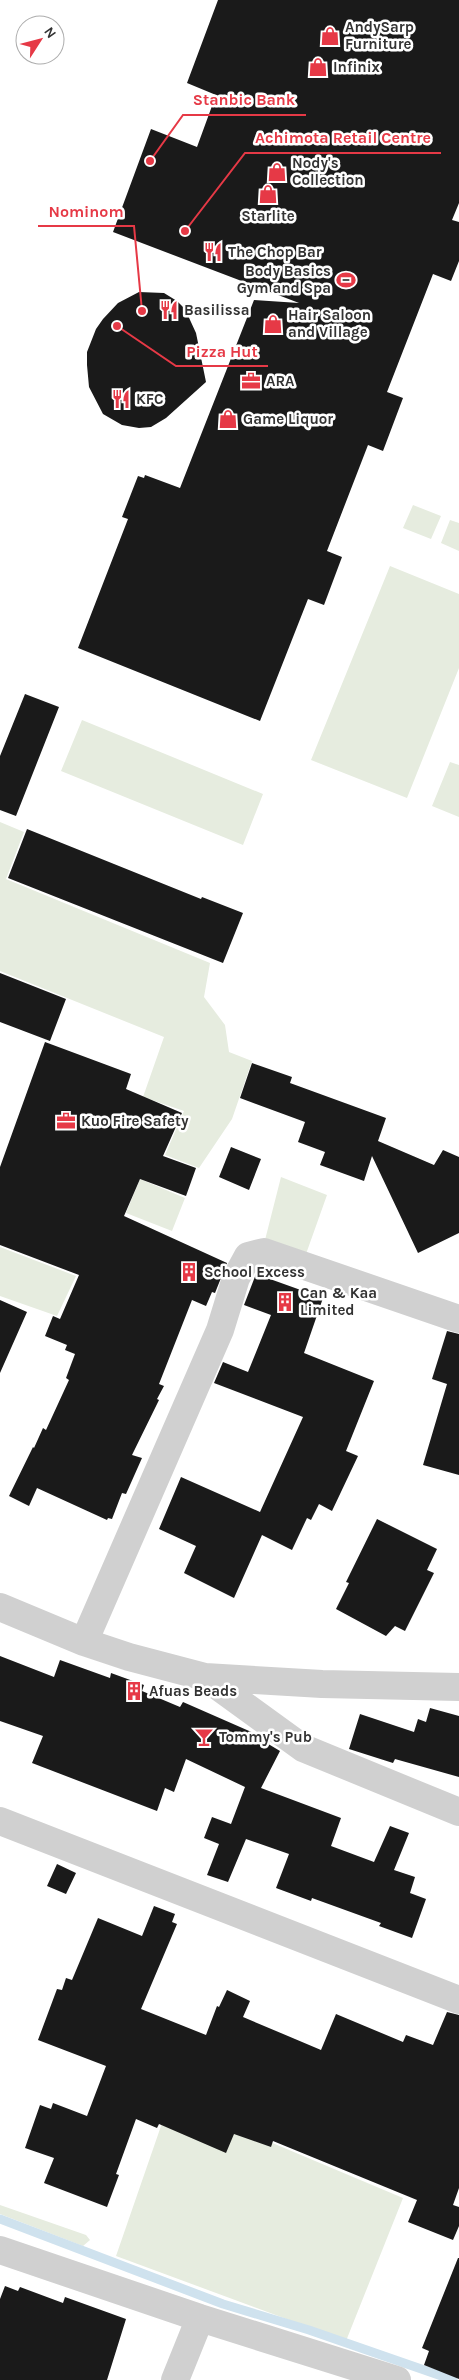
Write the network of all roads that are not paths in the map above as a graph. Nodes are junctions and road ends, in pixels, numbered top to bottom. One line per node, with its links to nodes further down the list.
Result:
1 (459, 1319): 3 (street)
2 (0, 1607): 3 (street)
3 (84, 1642): 4 (street)
4 (205, 1677): 5 (street); 6 (street)
5 (459, 1687)
6 (459, 1812)
7 (0, 1821): 8 (street)
8 (459, 2000)
9 (0, 2250): 10 (street)
10 (200, 2318): 11 (street); 12 (street)
11 (175, 2380)
12 (397, 2380)

